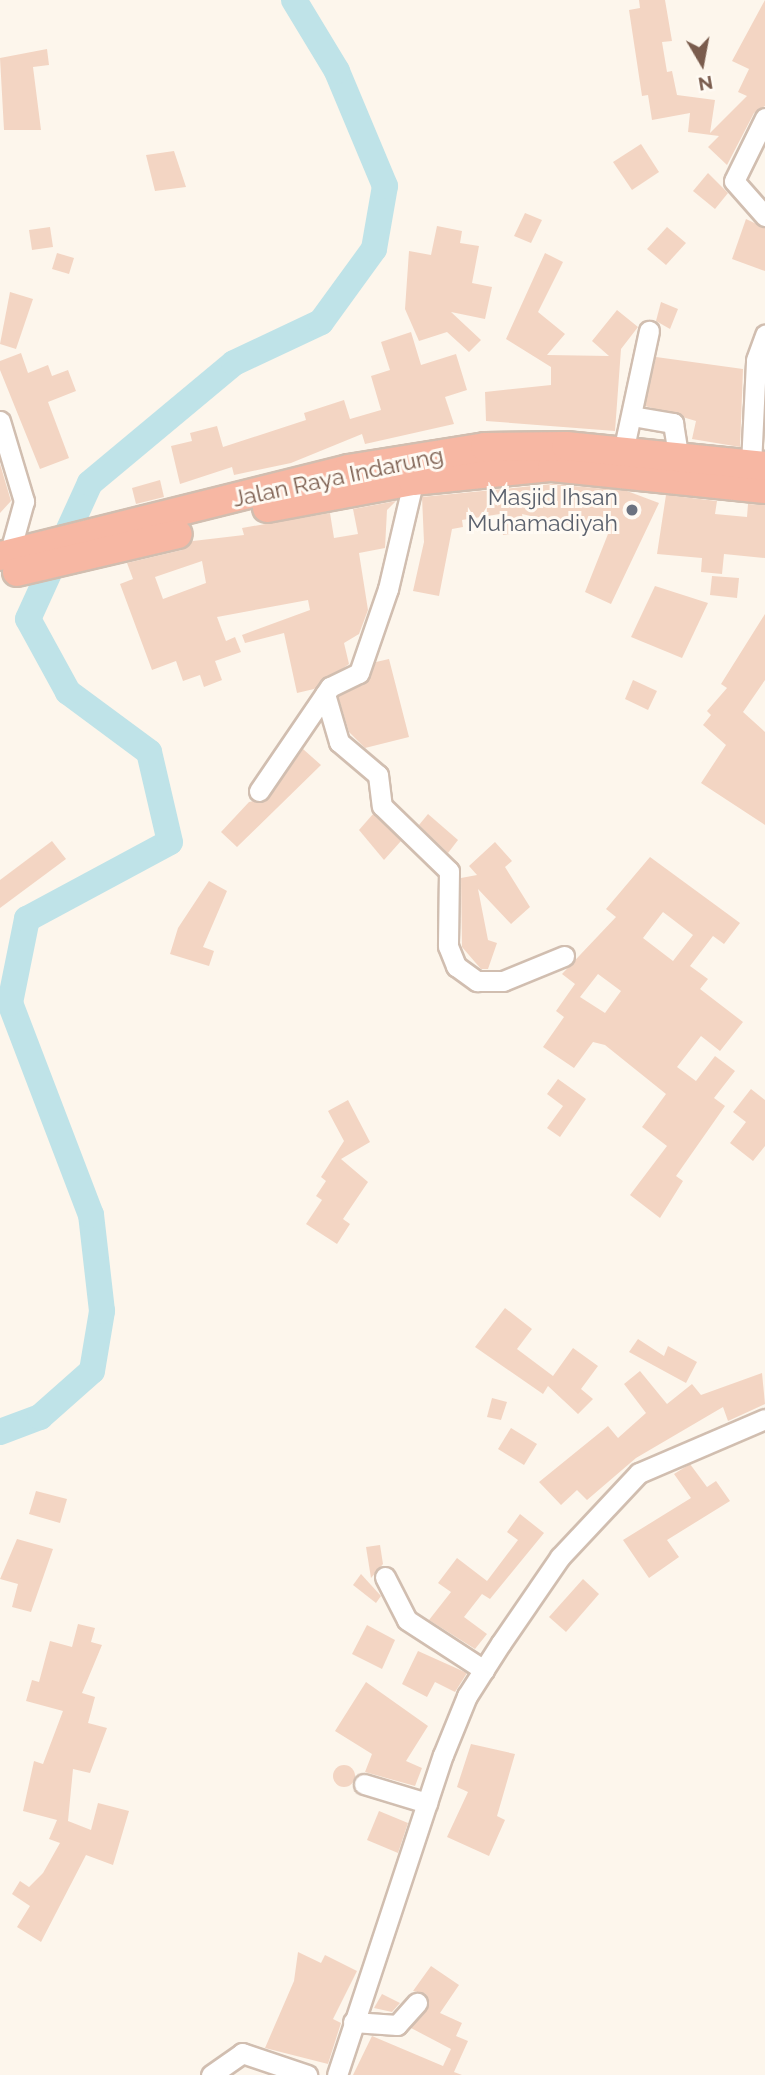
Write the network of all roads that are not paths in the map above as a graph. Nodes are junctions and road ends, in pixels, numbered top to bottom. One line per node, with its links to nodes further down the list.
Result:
1 (765, 118): 2 (street)
2 (765, 216)
3 (649, 331): 5 (street)
4 (765, 335): 9 (street)
5 (632, 416): 7 (street); 8 (street)
6 (0, 421): 12 (street)
7 (623, 452): 8 (highway, Jalan Raya Indarung); 10 (highway, Jalan Raya Indarung)
8 (678, 457): 9 (highway, Jalan Raya Indarung)
9 (758, 465)
10 (416, 468): 11 (highway, Jalan Raya Indarung); 12 (highway, Jalan Raya Indarung); 12 (highway, Jalan Raya Indarung); 13 (street)
11 (765, 489)
12 (10, 562)
13 (325, 694): 14 (street); 15 (street)
14 (259, 791)
15 (564, 956)
16 (765, 1419): 18 (street)
17 (385, 1577): 18 (street)
18 (484, 1670): 20 (street)
19 (364, 1784): 20 (street)
20 (427, 1803): 22 (street)
21 (417, 2003): 22 (street)
22 (353, 2022): 25 (street)
23 (211, 2075): 24 (street)
24 (307, 2075)
25 (337, 2075)

